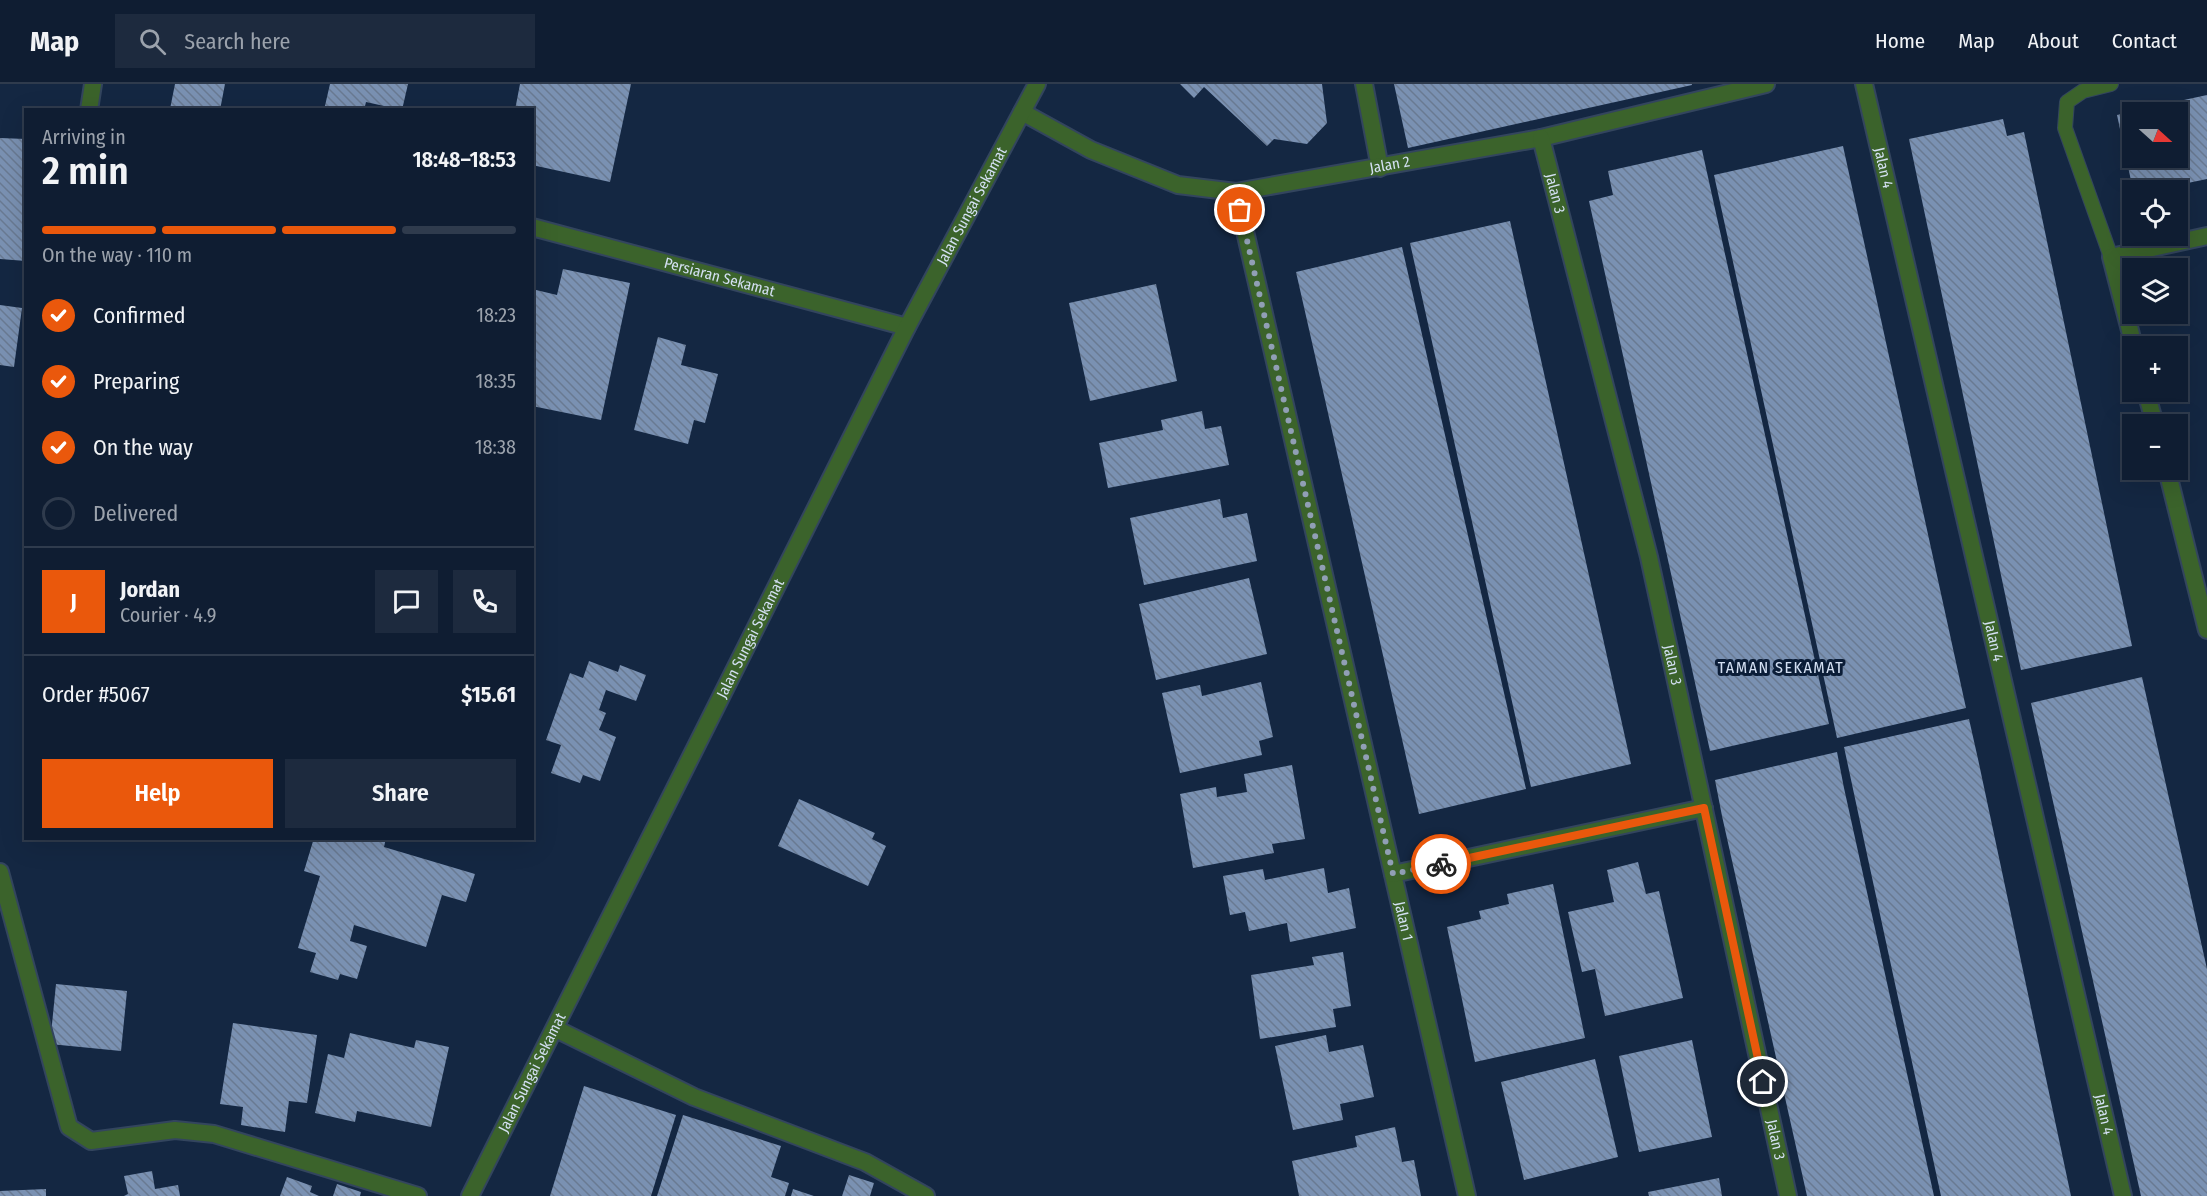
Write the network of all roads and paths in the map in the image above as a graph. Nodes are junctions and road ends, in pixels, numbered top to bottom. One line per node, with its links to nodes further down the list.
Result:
1 (93, 84): 7 (street)
2 (1037, 84): 8 (street, Jalan Sungai Sekamat)
3 (1364, 84): 10 (street)
4 (1766, 84): 9 (street, Jalan 2)
5 (1864, 84): 29 (street, Jalan 4)
6 (2111, 84): 14 (lane)
7 (89, 108)
8 (1022, 112): 11 (street, Jalan 2); 15 (street, Jalan Sungai Sekamat)
9 (1541, 138): 10 (street, Jalan 2); 20 (street, Jalan 3)
10 (1380, 168): 11 (street, Jalan 2)
11 (1236, 192): 22 (street, Jalan 1)
12 (534, 228): 15 (street, Persiaran Sekamat)
13 (2207, 236): 14 (street)
14 (2111, 257): 16 (street)
15 (907, 327): 23 (street, Jalan Sungai Sekamat)
16 (2131, 336)
17 (2170, 480): 18 (street)
18 (2202, 585): 19 (street)
19 (2207, 630)
20 (1704, 808): 22 (street); 28 (street, Jalan 3)
21 (0, 872): 24 (street)
22 (1393, 874): 27 (street, Jalan 1)
23 (556, 1029): 25 (street, Jalan Sungai Sekamat); 26 (street)
24 (418, 1196)
25 (470, 1196)
26 (926, 1196)
27 (1467, 1196)
28 (1788, 1196)
29 (2123, 1196)

